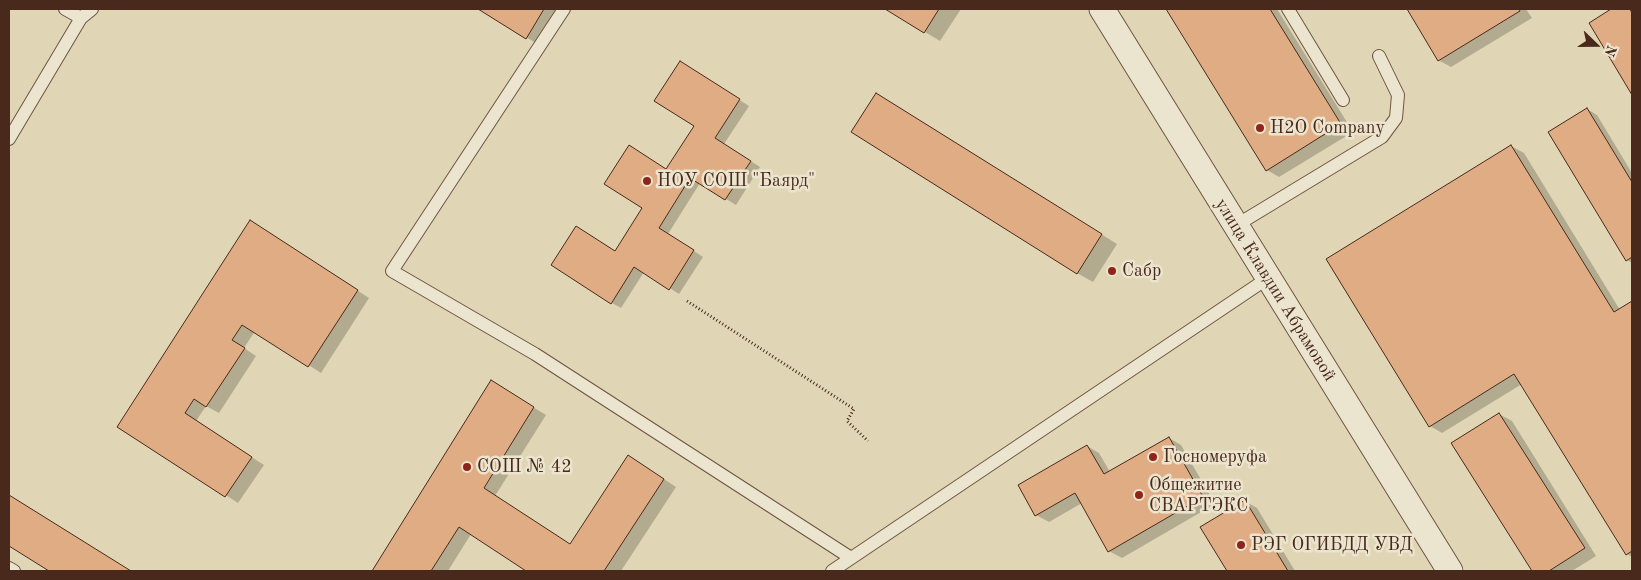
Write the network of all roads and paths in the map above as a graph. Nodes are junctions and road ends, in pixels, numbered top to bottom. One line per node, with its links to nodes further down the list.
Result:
1 (65, 9): 6 (lane)
2 (92, 9): 6 (lane)
3 (564, 9): 14 (lane)
4 (1102, 9): 10 (street, улица Клавдии Абрамовой)
5 (1288, 9): 8 (lane)
6 (81, 18): 9 (lane)
7 (1379, 56): 10 (lane)
8 (1343, 100)
9 (9, 139)
10 (1235, 226): 11 (street, улица Клавдии Абрамовой)
11 (1268, 278): 14 (lane); 18 (street, улица Клавдии Абрамовой)
12 (687, 301): 13 (path)
13 (868, 441)
14 (851, 558): 17 (lane)
15 (9, 568): 16 (lane)
16 (14, 571)
17 (832, 571)
18 (1450, 571)

